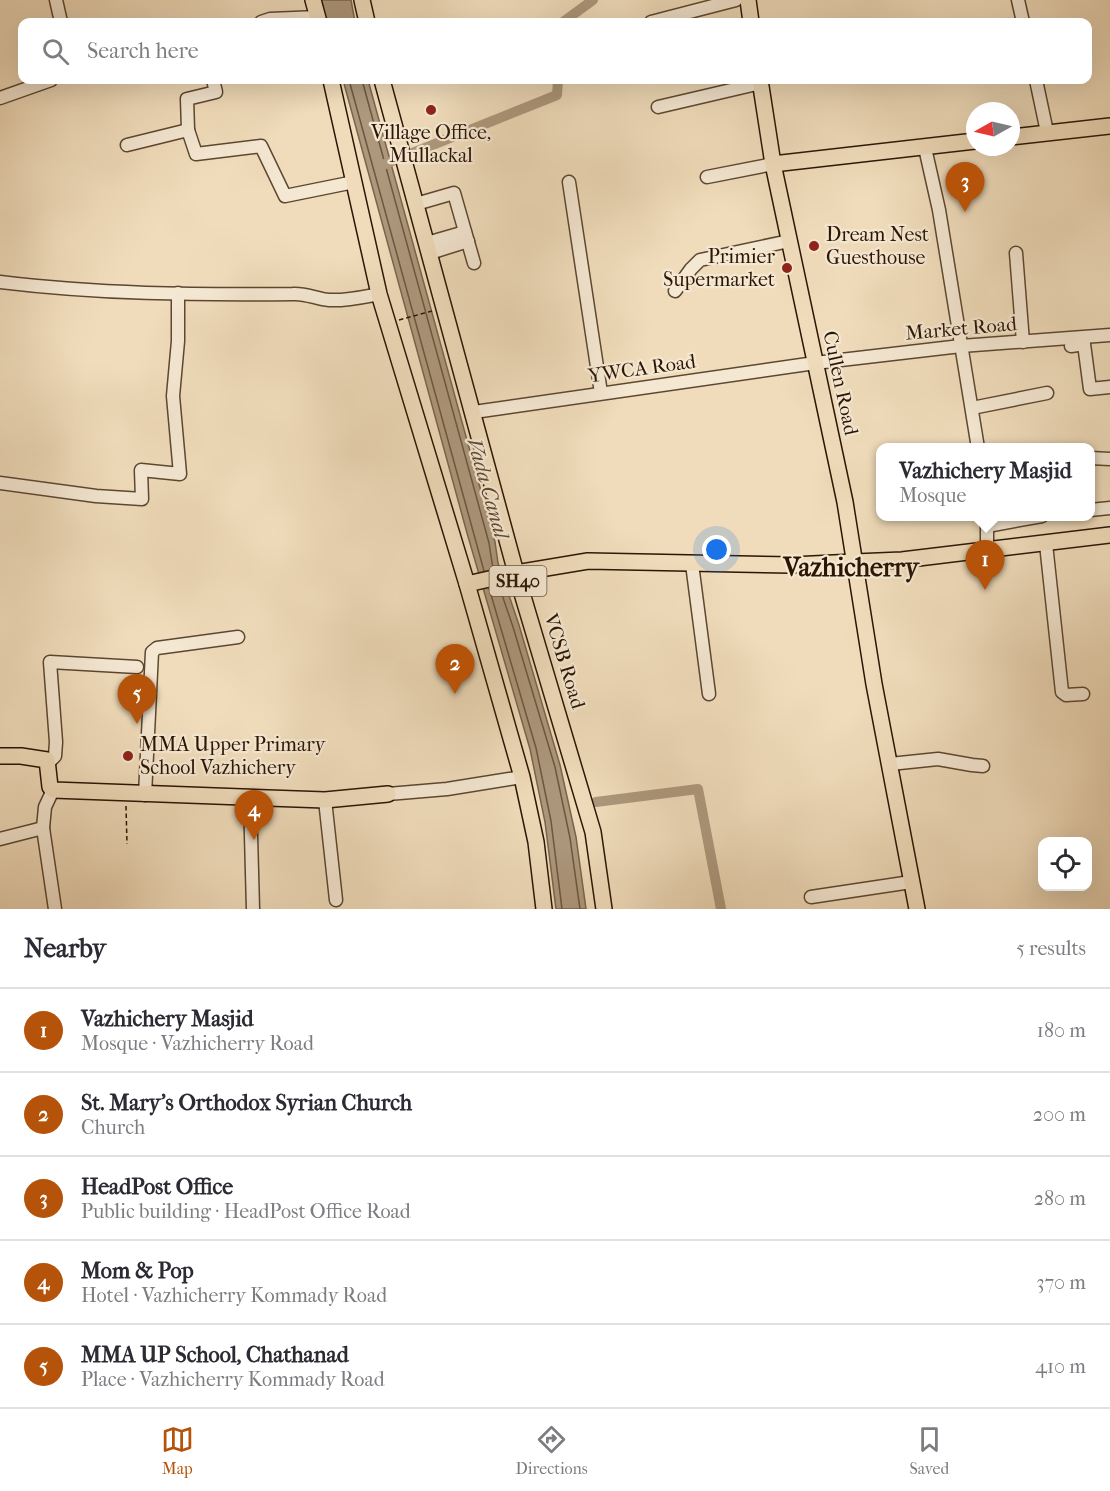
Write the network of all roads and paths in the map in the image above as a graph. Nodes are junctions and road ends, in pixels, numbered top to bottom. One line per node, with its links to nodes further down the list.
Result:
1 (56, 0): 7 (street)
2 (313, 0): 8 (main road)
3 (362, 0): 9 (main road)
4 (736, 0): 10 (street)
5 (748, 0): 11 (main road)
6 (1018, 0): 12 (street)
7 (60, 18)
8 (318, 18)
9 (366, 18)
10 (666, 18)
11 (750, 18)
12 (1022, 18)
13 (40, 84): 20 (street)
14 (214, 84): 23 (street)
15 (333, 84): 31 (main road)
16 (383, 84): 33 (main road, SH40)
17 (748, 84): 21 (street)
18 (760, 84): 29 (main road, Cullen Road)
19 (1037, 84): 24 (street)
20 (0, 98)
21 (658, 107)
22 (1110, 126): 24 (main road)
23 (188, 130): 27 (street); 31 (street)
24 (1047, 132): 25 (main road)
25 (1020, 136)
26 (966, 142): 28 (main road)
27 (128, 145)
28 (925, 148): 29 (main road); 47 (street)
29 (773, 164): 30 (street); 35 (main road, Cullen Road)
30 (707, 177)
31 (354, 182): 42 (main road)
32 (569, 182): 51 (street)
33 (416, 204): 34 (street); 36 (main road, SH40)
34 (467, 237): 36 (street); 38 (street)
35 (789, 241): 40 (street); 49 (main road, Cullen Road)
36 (428, 248): 54 (main road, VCSB Road / SH40)
37 (1016, 253): 46 (street)
38 (474, 263)
39 (0, 282): 41 (street)
40 (675, 291)
41 (178, 293): 42 (street); 58 (street)
42 (379, 294): 68 (main road)
43 (434, 311): 44 (path)
44 (402, 319)
45 (1110, 335): 46 (street, Market Road)
46 (1023, 342): 47 (street, Market Road)
47 (961, 346): 49 (street, Market Road); 53 (street)
48 (1063, 347): 50 (street)
49 (815, 363): 51 (street, YWCA Road); 65 (main road, Cullen Road)
50 (1110, 387)
51 (601, 393): 54 (street, YWCA Road)
52 (1047, 393): 53 (street)
53 (972, 408): 55 (street)
54 (474, 412): 67 (main road, VCSB Road / SH40)
55 (977, 443)
56 (1095, 458): 57 (street)
57 (1110, 459)
58 (0, 483)
59 (1110, 508): 60 (street)
60 (1095, 510)
61 (987, 521): 64 (street)
62 (1110, 535): 63 (main road)
63 (1046, 544): 64 (main road); 72 (street)
64 (987, 550): 65 (main road)
65 (855, 562): 66 (main road); 75 (main road, Cullen Road)
66 (692, 564): 67 (main road); 71 (street)
67 (510, 574): 68 (main road); 93 (main road, VCSB Road / SH40)
68 (472, 583): 77 (main road)
69 (238, 637): 81 (street)
70 (137, 667): 74 (street)
71 (709, 694)
72 (1083, 694)
73 (0, 756): 74 (main road)
74 (48, 763): 78 (main road)
75 (890, 764): 76 (street); 87 (main road, Cullen Road)
76 (983, 766)
77 (522, 777): 80 (street); 92 (main road)
78 (53, 790): 79 (main road); 84 (street)
79 (125, 793): 81 (main road); 86 (path)
80 (388, 794): 83 (main road)
81 (145, 795): 82 (main road)
82 (250, 798): 83 (main road); 91 (street)
83 (325, 800): 89 (street)
84 (43, 828): 85 (street); 90 (street)
85 (0, 839)
86 (127, 844)
87 (911, 882): 88 (street); 94 (main road, Cullen Road)
88 (811, 897)
89 (336, 900)
90 (55, 909)
91 (253, 909)
92 (544, 909)
93 (604, 909)
94 (917, 909)

